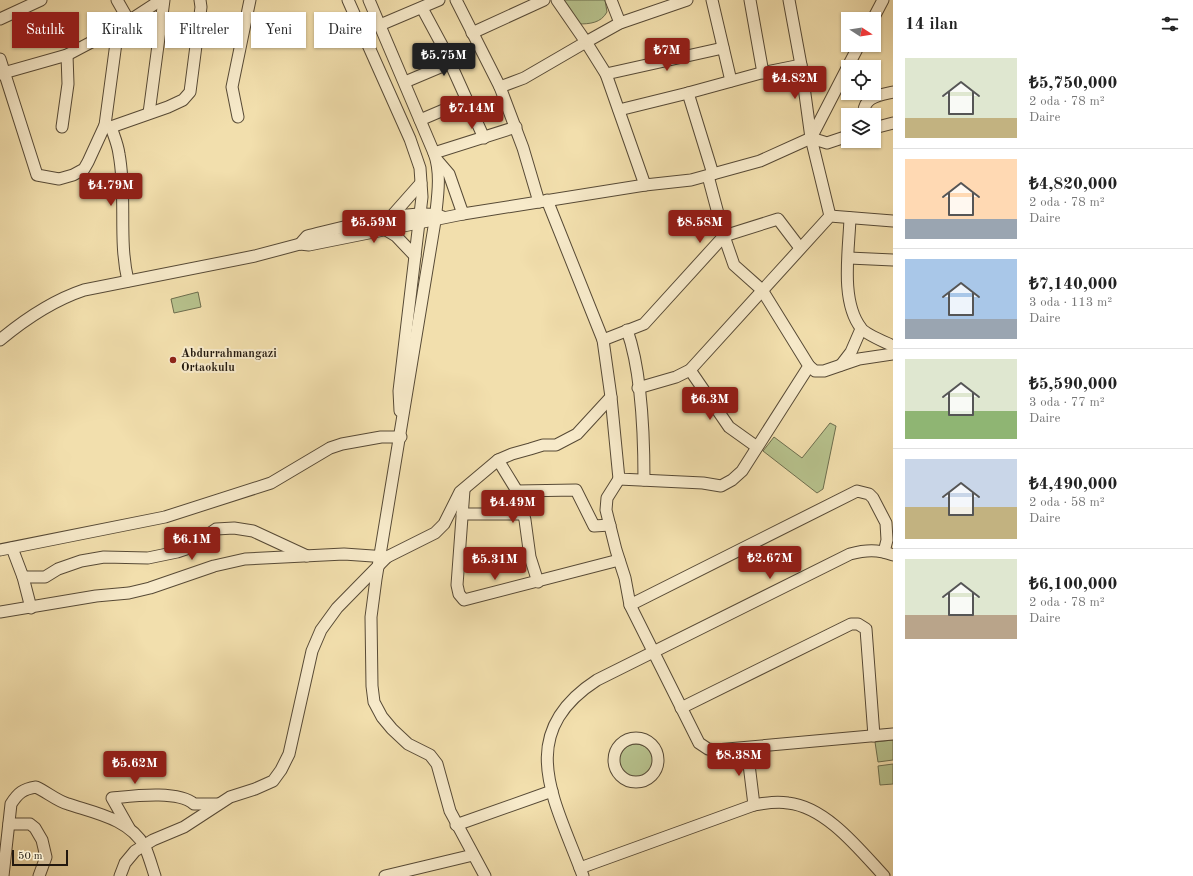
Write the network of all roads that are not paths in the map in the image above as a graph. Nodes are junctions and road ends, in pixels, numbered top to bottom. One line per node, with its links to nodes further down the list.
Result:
1 (40, 0): 22 (street)
2 (117, 0): 19 (street)
3 (162, 0): 20 (street); 46 (street)
4 (200, 0): 46 (street)
5 (250, 0): 47 (street)
6 (348, 0): 59 (street)
7 (368, 0): 24 (street)
8 (439, 0): 18 (street)
9 (456, 0): 25 (street)
10 (544, 0): 25 (street)
11 (557, 0): 26 (street)
12 (611, 0): 23 (street)
13 (687, 0): 23 (street)
14 (712, 0): 29 (street)
15 (750, 0): 36 (street)
16 (789, 0): 34 (street)
17 (883, 0): 21 (street)
18 (422, 8): 24 (street); 33 (street)
19 (124, 12)
20 (143, 12)
21 (877, 12)
22 (0, 19)
23 (620, 23): 26 (street)
24 (380, 26): 39 (street)
25 (472, 33): 40 (street)
26 (586, 42): 37 (street); 40 (street)
27 (87, 44): 31 (street)
28 (116, 48): 50 (street)
29 (723, 48): 37 (street); 38 (street)
30 (855, 52): 55 (street)
31 (67, 55): 35 (street); 52 (street)
32 (0, 59): 35 (street)
33 (450, 63): 39 (street); 43 (street)
34 (802, 65): 36 (street); 55 (street)
35 (2, 73): 50 (street)
36 (763, 73): 38 (street)
37 (606, 74): 45 (street)
38 (731, 81): 42 (street)
39 (405, 82): 48 (street)
40 (500, 87): 53 (street)
41 (893, 92): 44 (street)
42 (688, 93): 45 (street); 58 (street)
43 (467, 100): 48 (street); 54 (street)
44 (865, 108)
45 (619, 110): 60 (street)
46 (149, 113): 50 (street)
47 (238, 117)
48 (420, 120): 57 (street)
49 (893, 123): 51 (street)
50 (108, 126): 76 (street)
51 (881, 126)
52 (62, 127)
53 (516, 127): 54 (street); 61 (street)
54 (484, 138): 57 (street)
55 (811, 138): 56 (street); 58 (street); 63 (street)
56 (841, 138)
57 (436, 157): 62 (street); 64 (street)
58 (710, 175): 60 (street); 70 (street)
59 (421, 183): 65 (street); 67 (street)
60 (645, 185): 61 (street)
61 (543, 201): 62 (street); 81 (street)
62 (463, 214): 64 (street)
63 (830, 216): 66 (street); 72 (street)
64 (439, 217): 67 (street); 89 (street)
65 (390, 218): 67 (street); 71 (street)
66 (850, 218): 68 (street); 74 (street)
67 (419, 219): 69 (street); 73 (street)
68 (893, 221)
69 (386, 230): 71 (street); 73 (street)
70 (724, 236): 72 (street); 77 (street); 79 (street)
71 (300, 244): 76 (street)
72 (800, 248): 77 (street)
73 (415, 256): 89 (street)
74 (849, 258): 75 (street); 78 (street)
75 (893, 260)
76 (128, 281): 80 (street)
77 (762, 290): 85 (street); 86 (street)
78 (861, 329): 82 (street); 84 (street)
79 (627, 330): 81 (street); 87 (street)
80 (0, 340)
81 (603, 340): 88 (street)
82 (893, 346)
83 (893, 354): 84 (street)
84 (840, 365): 85 (street)
85 (809, 366): 90 (street)
86 (690, 370): 87 (street); 90 (street)
87 (638, 388): 93 (street)
88 (611, 397): 91 (street); 92 (street)
89 (401, 433): 99 (street); 103 (street)
90 (757, 447): 93 (street)
91 (498, 460): 94 (street); 95 (street)
92 (619, 479): 93 (street); 98 (street)
93 (644, 480)
94 (464, 489): 96 (street); 103 (street)
95 (517, 491): 97 (street); 98 (street)
96 (462, 514): 97 (street); 106 (street)
97 (523, 514): 106 (street)
98 (610, 525): 104 (street)
99 (12, 548): 100 (street); 105 (street)
100 (0, 550)
101 (888, 553): 107 (street); 110 (street)
102 (308, 557): 103 (street); 105 (street); 108 (street)
103 (382, 560): 116 (street); 119 (street)
104 (619, 560): 106 (street); 107 (street)
105 (23, 577): 108 (street)
106 (538, 582)
107 (630, 605): 110 (street)
108 (31, 608): 109 (street)
109 (0, 612)
110 (653, 652): 111 (street); 115 (street)
111 (681, 708): 113 (street); 114 (street)
112 (893, 734): 113 (street)
113 (874, 736): 114 (street)
114 (747, 748): 117 (street)
115 (552, 791): 119 (street); 124 (street)
116 (219, 804): 120 (street); 121 (street)
117 (754, 805): 124 (street); 131 (street)
118 (9, 824): 120 (street); 123 (street); 126 (street)
119 (456, 825): 122 (street)
120 (131, 831): 121 (street)
121 (144, 846): 127 (street); 128 (street)
122 (473, 855): 129 (street); 130 (street)
123 (2, 861): 125 (street)
124 (582, 872)
125 (3, 876)
126 (39, 876)
127 (120, 876)
128 (156, 876)
129 (385, 876)
130 (485, 876)
131 (884, 876)

